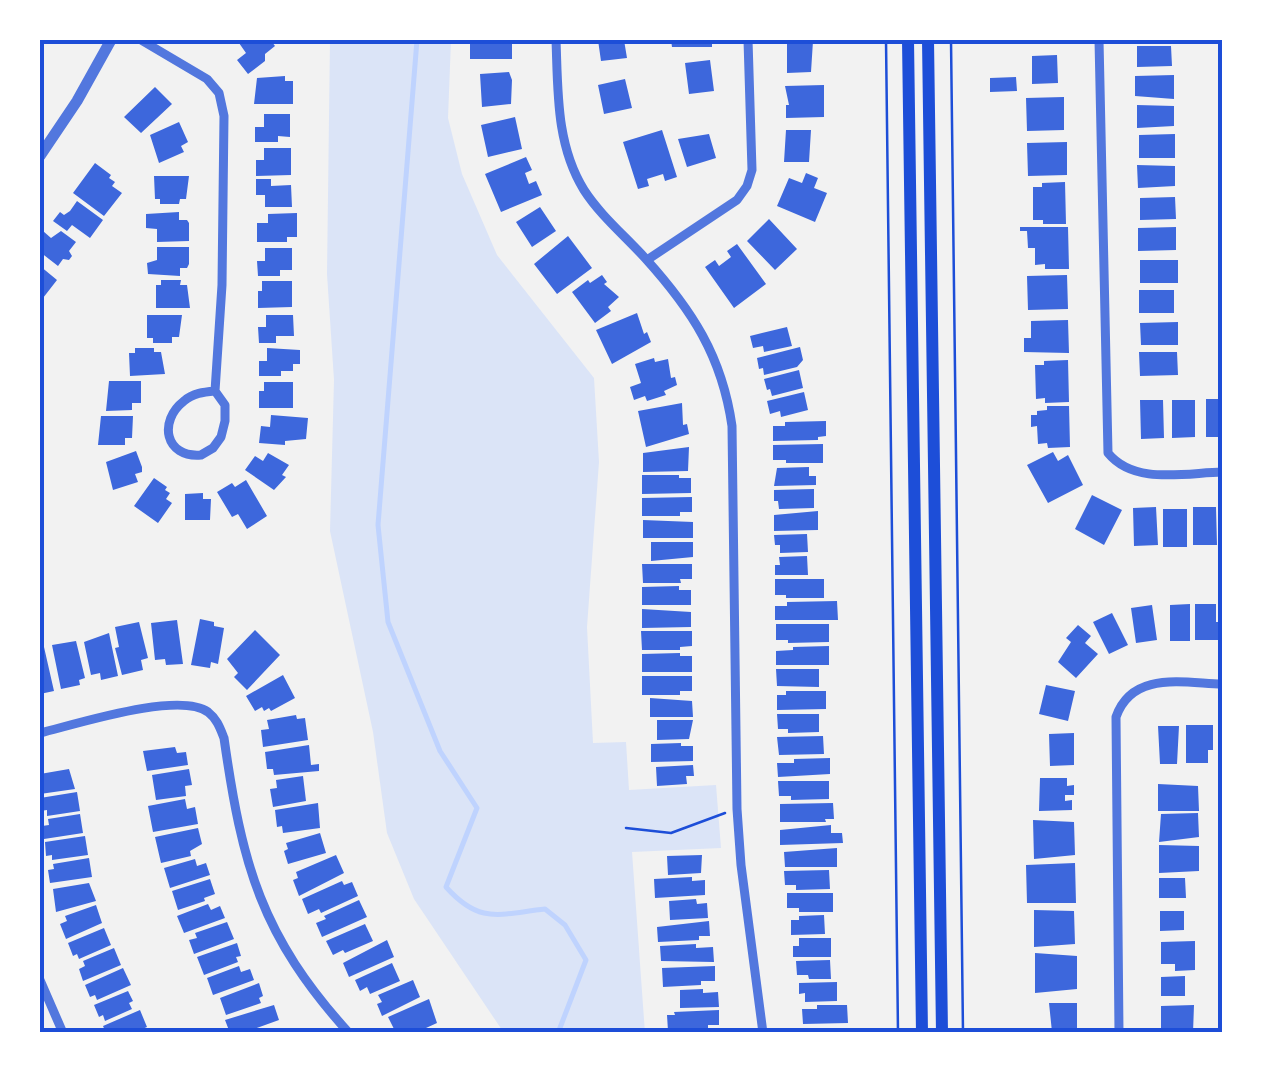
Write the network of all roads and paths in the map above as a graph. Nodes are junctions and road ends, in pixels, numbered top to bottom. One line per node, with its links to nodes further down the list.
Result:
1 (111, 40): 10 (street)
2 (140, 40): 12 (street)
3 (556, 40): 11 (street)
4 (748, 40): 11 (street)
5 (886, 40): 22 (path)
6 (908, 40): 23 (main road)
7 (928, 40): 24 (main road)
8 (950, 40): 25 (path)
9 (1099, 40): 13 (street)
10 (40, 156)
11 (647, 260): 16 (street)
12 (215, 390): 12 (street)
13 (1222, 472)
14 (1222, 684): 26 (street)
15 (40, 733): 20 (street)
16 (737, 809): 17 (path); 21 (street)
17 (626, 828)
18 (40, 980): 19 (street)
19 (63, 1033)
20 (349, 1033)
21 (763, 1033)
22 (898, 1033)
23 (922, 1033)
24 (942, 1033)
25 (963, 1033)
26 (1119, 1033)

